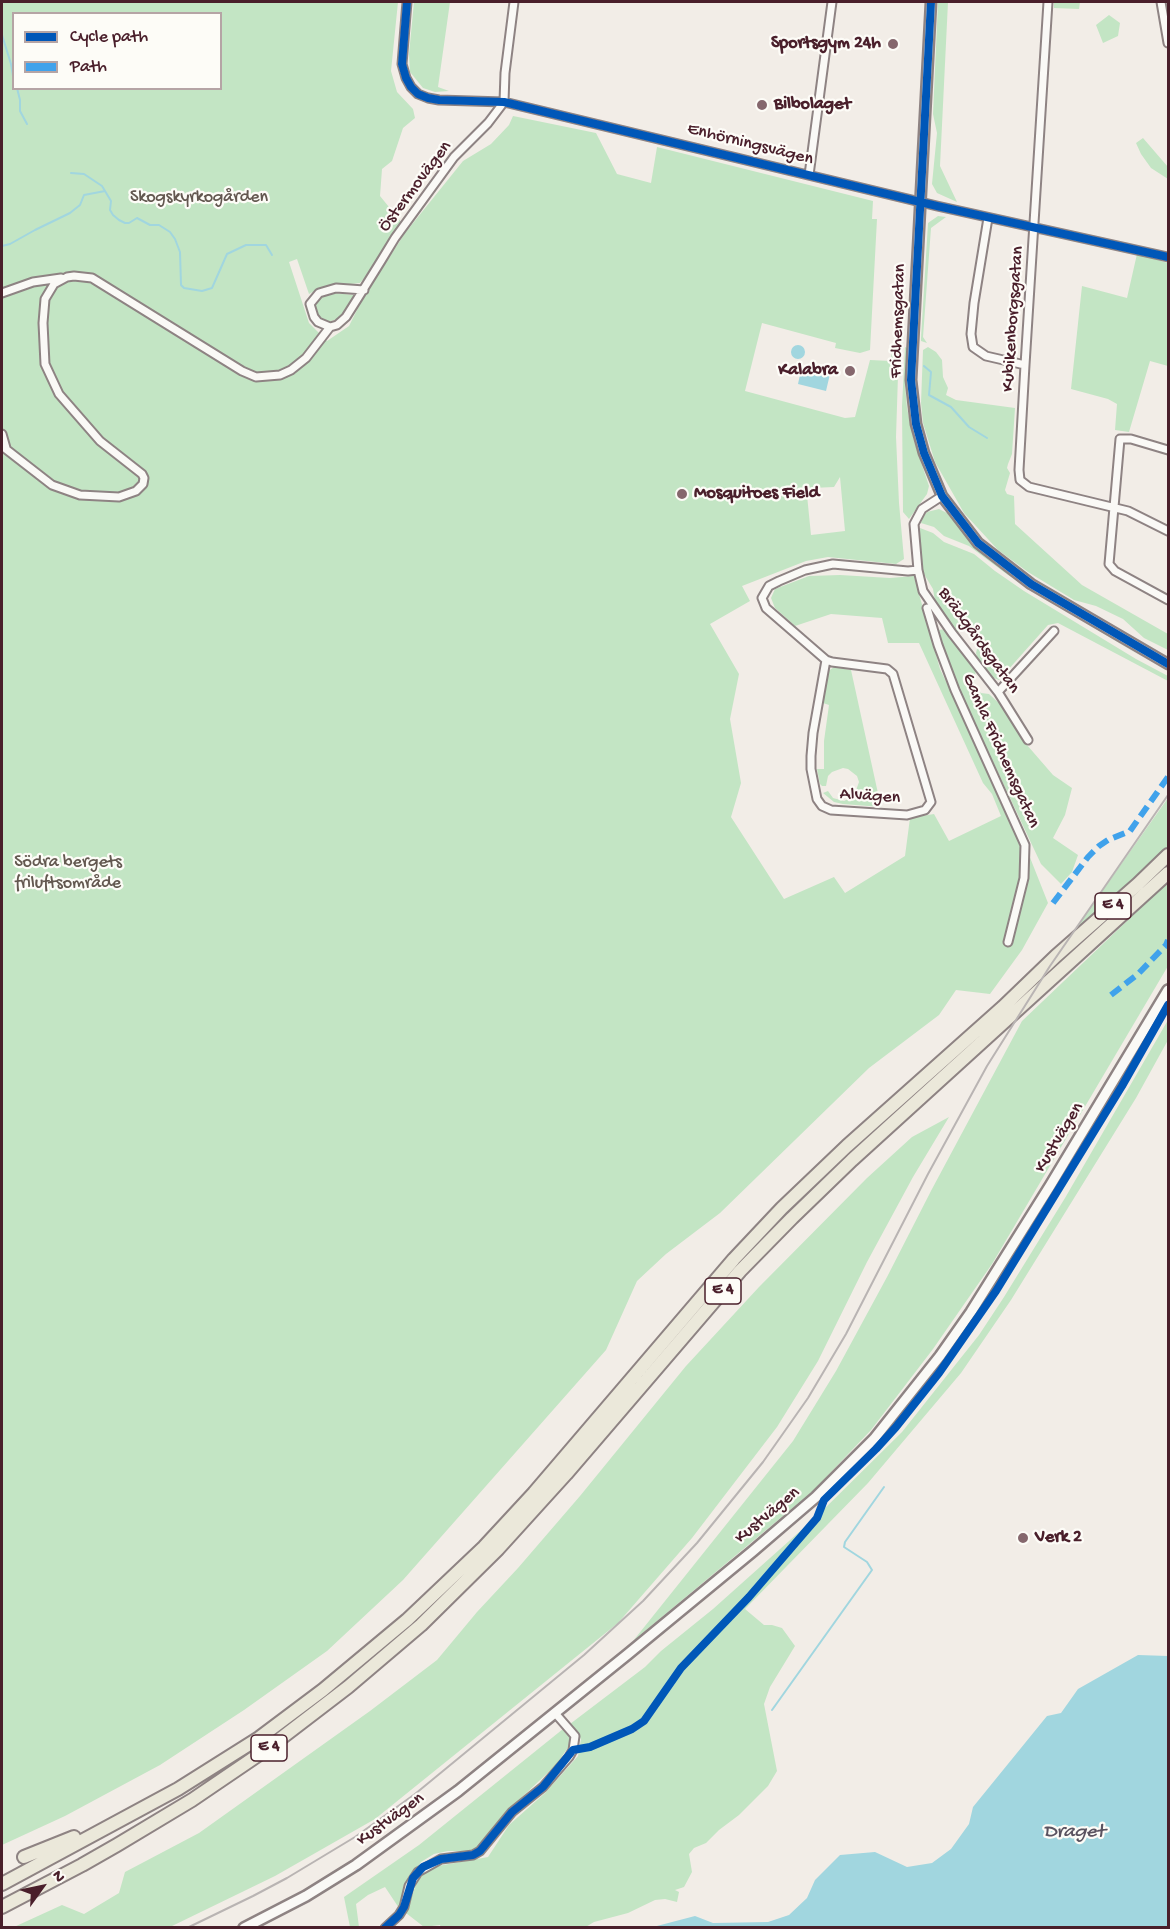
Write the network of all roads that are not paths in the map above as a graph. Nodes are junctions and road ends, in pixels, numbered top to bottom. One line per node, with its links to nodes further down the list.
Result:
1 (407, 2): 8 (street, Enhörningsvägen)
2 (514, 2): 8 (street)
3 (832, 2): 9 (street)
4 (931, 2): 10 (street, Fridhemsgatan)
5 (1048, 2): 12 (street, Kubikenborgsgatan)
6 (1161, 2): 7 (street)
7 (1168, 43)
8 (504, 102): 9 (street, Enhörningsvägen); 15 (street, Östermovägen)
9 (809, 175): 10 (street, Enhörningsvägen)
10 (921, 202): 11 (street, Enhörningsvägen); 22 (street, Fridhemsgatan)
11 (988, 218): 12 (street, Enhörningsvägen); 18 (street)
12 (1035, 228): 13 (street, Enhörningsvägen); 18 (street, Kubikenborgsgatan)
13 (1168, 257)
14 (67, 277): 16 (street, Östermovägen); 17 (street, Östermovägen); 20 (street)
15 (364, 290): 17 (street, Östermovägen); 17 (street)
16 (2, 293)
17 (330, 327)
18 (1025, 365): 23 (street, Kubikenborgsgatan)
19 (2, 434): 20 (street)
20 (4, 448)
21 (1168, 450): 23 (street)
22 (942, 496): 25 (street, Brädgårdsgatan); 30 (street, Fridhemsgatan)
23 (1113, 508): 24 (street, Kubikenborgsgatan); 26 (street)
24 (1168, 531)
25 (918, 570): 29 (street); 31 (street, Brädgårdsgatan)
26 (1168, 600)
27 (927, 608): 35 (street, Gamla Fridhemsgatan)
28 (1054, 631): 31 (street)
29 (826, 660): 29 (street, Alvägen)
30 (1168, 664)
31 (999, 692): 32 (street, Brädgårdsgatan)
32 (1028, 740)
33 (1168, 855): 37 (highway, E 4)
34 (1168, 873): 41 (highway, E 4)
35 (1008, 942)
36 (1168, 990): 38 (main road, Kustvägen)
37 (323, 1689): 39 (highway, E 4); 40 (highway, E 4)
38 (555, 1713): 42 (main road, Kustvägen); 43 (street)
39 (24, 1857)
40 (2, 1884)
41 (2, 1907)
42 (244, 1928)
43 (385, 1928)

